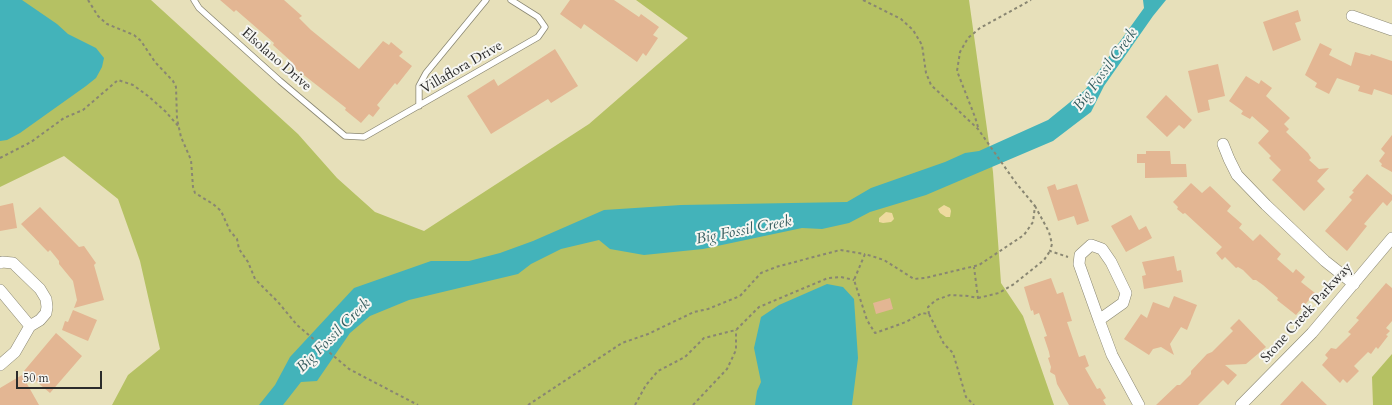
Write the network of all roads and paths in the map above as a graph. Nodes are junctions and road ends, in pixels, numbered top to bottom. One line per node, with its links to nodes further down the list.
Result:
1 (88, 0): 12 (path)
2 (194, 0): 14 (lane, Elsolano Drive)
3 (486, 0): 11 (lane)
4 (511, 0): 11 (lane, Villaflora Drive)
5 (863, 0): 13 (path)
6 (1024, 0): 8 (path)
7 (1031, 0): 8 (path)
8 (1027, 3): 13 (path)
9 (1352, 16): 10 (street)
10 (1392, 30)
11 (419, 106): 14 (lane, Villaflora Drive)
12 (179, 128): 16 (path); 33 (path)
13 (978, 129): 17 (path)
14 (345, 136)
15 (1223, 144): 25 (street)
16 (0, 158)
17 (1035, 206): 19 (path); 23 (path)
18 (1392, 238): 25 (street, Stone Creek Parkway)
19 (1050, 251): 21 (path); 27 (path)
20 (864, 254): 23 (path); 24 (path); 34 (path)
21 (1078, 260): 29 (street); 29 (street)
22 (0, 263): 30 (street)
23 (974, 267): 27 (path)
24 (854, 280): 28 (path); 31 (path)
25 (1354, 284): 39 (street, Stone Creek Parkway)
26 (0, 290): 30 (street)
27 (978, 298): 28 (path)
28 (929, 314): 37 (path)
29 (1099, 320): 38 (street)
30 (30, 326): 32 (street)
31 (736, 330): 35 (path); 36 (path)
32 (0, 365)
33 (418, 405)
34 (528, 405)
35 (635, 405)
36 (693, 405)
37 (974, 405)
38 (1138, 405)
39 (1241, 405)

